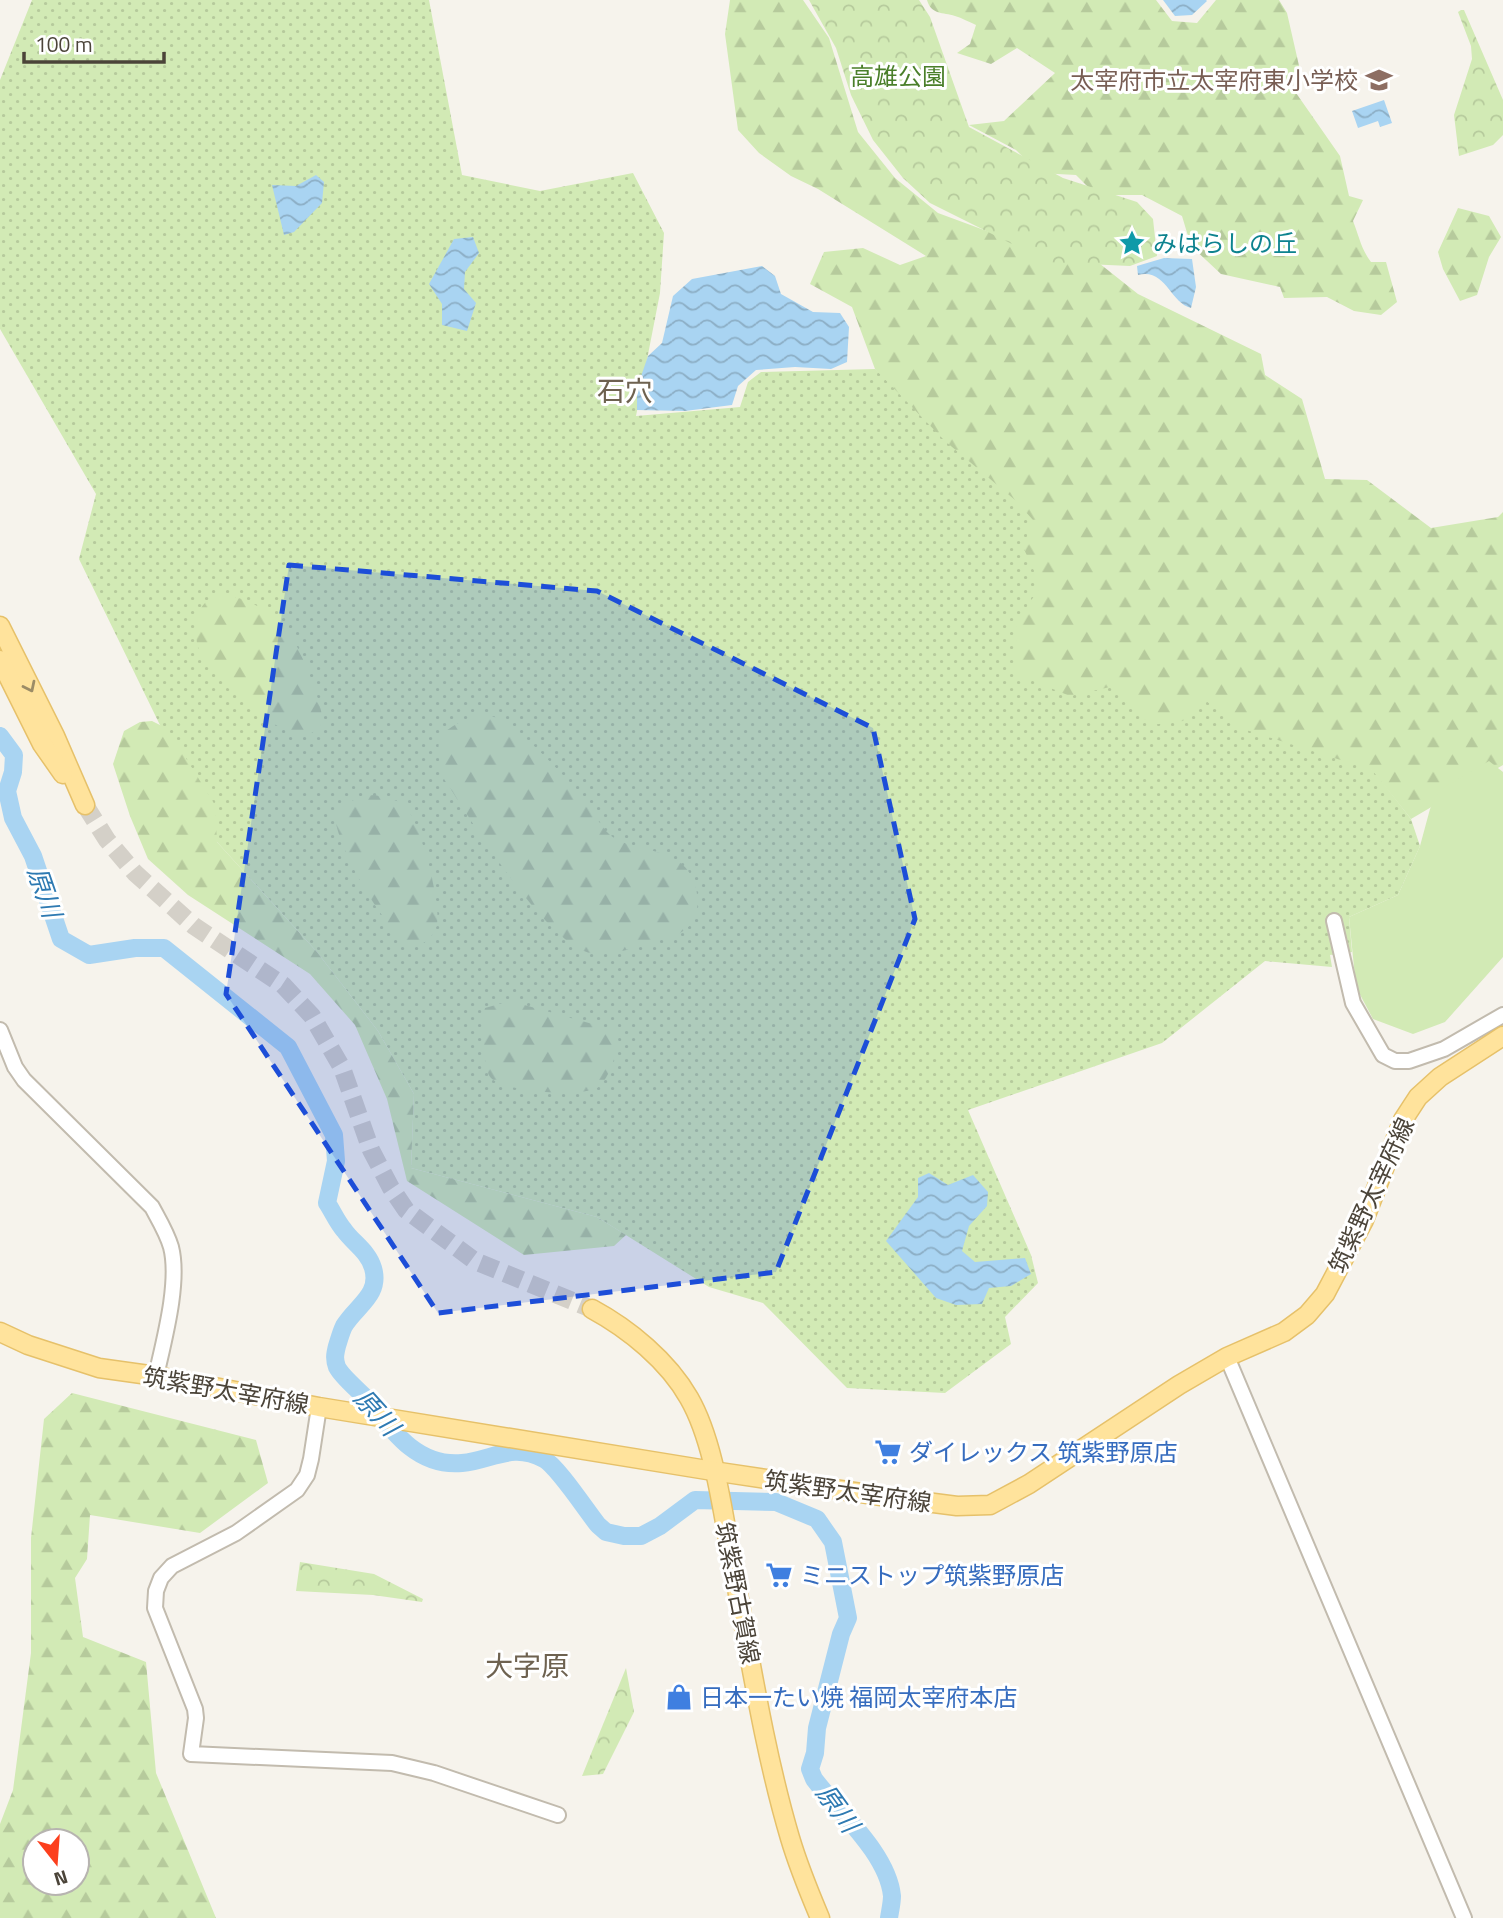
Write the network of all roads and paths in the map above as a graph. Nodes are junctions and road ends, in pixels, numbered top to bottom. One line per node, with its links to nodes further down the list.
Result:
1 (0, 626): 2 (main road, one-way to 2)
2 (0, 660)
3 (1334, 921): 4 (street)
4 (1503, 1015)
5 (0, 1030): 10 (street)
6 (1503, 1036): 9 (main road, 筑紫野太宰府線)
7 (592, 1308): 12 (main road, 筑紫野古賀線)
8 (0, 1332): 10 (main road, 筑紫野太宰府線)
9 (1227, 1357): 12 (main road, 筑紫野太宰府線); 15 (street)
10 (156, 1376): 11 (main road, 筑紫野太宰府線)
11 (319, 1407): 12 (main road, 筑紫野太宰府線); 13 (street)
12 (715, 1478): 14 (main road, 筑紫野古賀線)
13 (558, 1815)
14 (820, 1918)
15 (1464, 1918)

